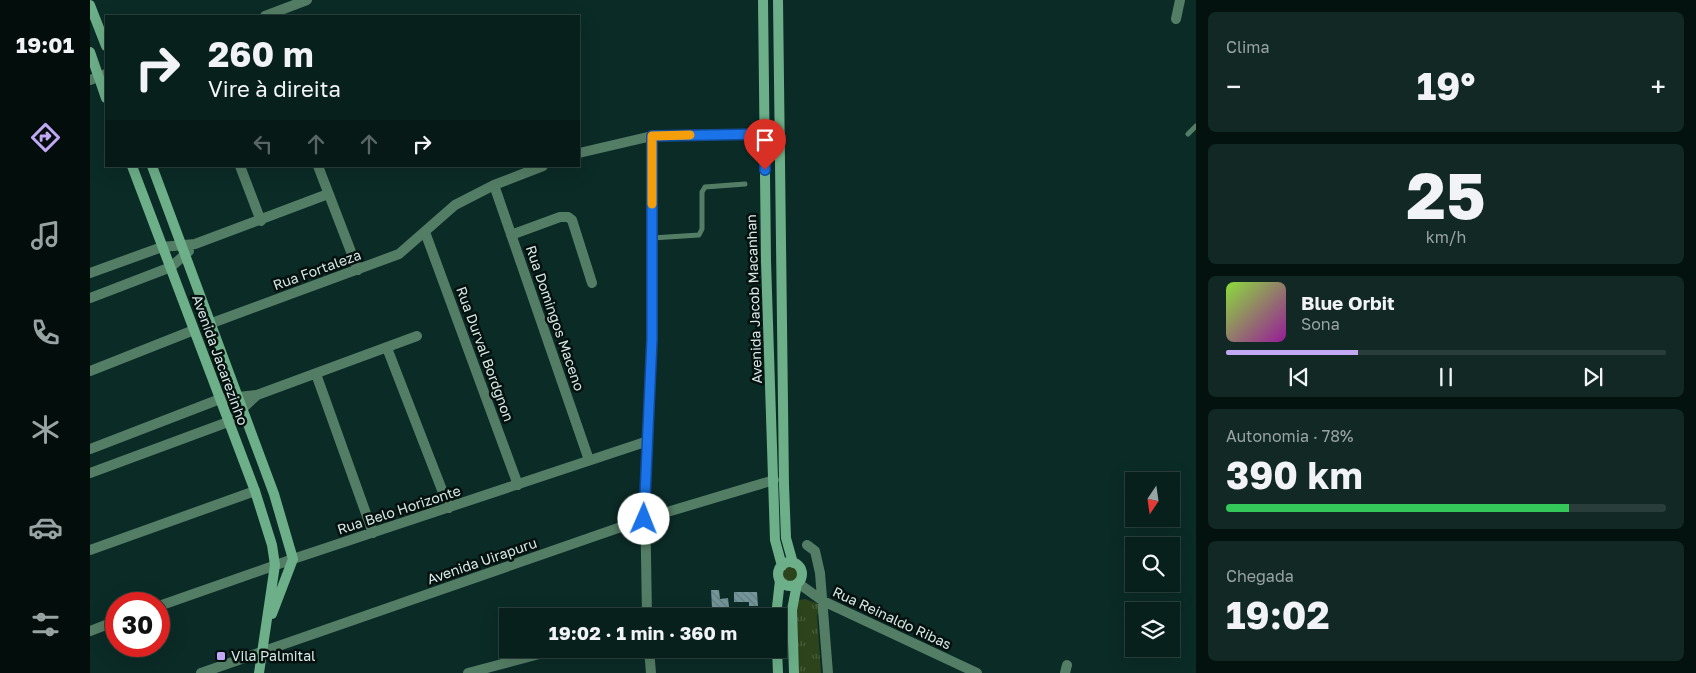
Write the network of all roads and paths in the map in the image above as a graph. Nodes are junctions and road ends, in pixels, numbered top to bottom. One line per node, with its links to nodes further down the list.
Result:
1 (307, 0): 6 (street)
2 (763, 0): 13 (main road, Avenida Jacob Macanhan)
3 (778, 0): 62 (main road, Avenida Jacob Macanhan)
4 (1180, 0): 7 (street)
5 (90, 5): 8 (main road)
6 (269, 15)
7 (1176, 19)
8 (105, 43)
9 (90, 52): 10 (main road)
10 (98, 77): 11 (main road)
11 (105, 95)
12 (1196, 126): 14 (lane)
13 (765, 134): 15 (street); 53 (main road, Avenida Jacob Macanhan)
14 (1188, 134)
15 (652, 136): 16 (street); 28 (street)
16 (580, 153)
17 (132, 167): 31 (main road, Avenida Jacarezinho)
18 (152, 167): 29 (main road, Avenida Jacarezinho)
19 (240, 167): 25 (street)
20 (318, 167): 24 (street)
21 (540, 167): 23 (street, Rua Fortaleza)
22 (746, 184): 28 (lane)
23 (494, 185): 26 (street, Rua Fortaleza); 27 (street, Rua Domingos Maceno)
24 (328, 194): 25 (street); 34 (street)
25 (261, 221): 30 (street)
26 (425, 232): 34 (street, Rua Fortaleza); 54 (street, Rua Durval Bordgnon)
27 (512, 235): 36 (street); 51 (street, Rua Domingos Maceno)
28 (652, 238): 49 (street)
29 (181, 244): 30 (street); 31 (street); 32 (main road, Avenida Jacarezinho)
30 (195, 244): 32 (street)
31 (162, 247): 33 (main road, Avenida Jacarezinho); 35 (street)
32 (185, 256): 33 (street); 38 (main road, Avenida Jacarezinho)
33 (171, 267): 37 (street); 39 (main road, Avenida Jacarezinho)
34 (358, 270): 38 (street, Rua Fortaleza)
35 (90, 273)
36 (592, 284)
37 (90, 298)
38 (212, 323): 45 (main road, Avenida Jacarezinho)
39 (194, 330): 42 (street); 46 (main road, Avenida Jacarezinho)
40 (417, 336): 41 (street)
41 (387, 348): 43 (street); 56 (street)
42 (90, 370)
43 (316, 374): 44 (street); 58 (street)
44 (257, 395): 45 (street); 47 (street)
45 (238, 398): 46 (street); 47 (main road, Avenida Jacarezinho)
46 (220, 399): 48 (main road, Avenida Jacarezinho); 50 (street)
47 (242, 410): 48 (street); 61 (main road, Avenida Jacarezinho)
48 (228, 422): 52 (street); 55 (main road, Avenida Jacarezinho)
49 (648, 441): 51 (street, Rua Belo Horizonte); 57 (street)
50 (90, 449)
51 (589, 460): 54 (street, Rua Belo Horizonte)
52 (90, 474)
53 (774, 480): 57 (street, Avenida Uirapuru); 64 (main road, Avenida Jacob Macanhan)
54 (518, 485): 56 (street, Rua Belo Horizonte)
55 (255, 491): 60 (street); 63 (main road, Avenida Jacarezinho)
56 (449, 508): 58 (street, Rua Belo Horizonte)
57 (644, 519): 69 (street); 74 (street, Avenida Uirapuru)
58 (373, 533): 61 (street, Rua Belo Horizonte)
59 (808, 545): 67 (street)
60 (90, 550)
61 (293, 559): 63 (street, Rua Belo Horizonte); 73 (main road)
62 (793, 563): 64 (main road); 66 (main road)
63 (275, 565): 68 (street, Rua Belo Horizonte); 73 (main road, Avenida Jacarezinho)
64 (782, 566): 65 (main road)
65 (780, 580): 66 (main road); 70 (main road)
66 (798, 583): 67 (street, Rua Reinaldo Ribas); 84 (main road)
67 (823, 601): 78 (street, Rua Reinaldo Ribas); 85 (street)
68 (170, 602)
69 (647, 608)
70 (777, 608)
71 (105, 626): 72 (street)
72 (90, 631)
73 (266, 631): 74 (main road)
74 (262, 652): 79 (street, Avenida Uirapuru); 80 (main road)
75 (524, 658): 81 (street)
76 (650, 658): 82 (street)
77 (777, 658): 83 (main road)
78 (974, 672)
79 (201, 673)
80 (259, 673)
81 (468, 673)
82 (651, 673)
83 (778, 673)
84 (794, 673)
85 (828, 673)

